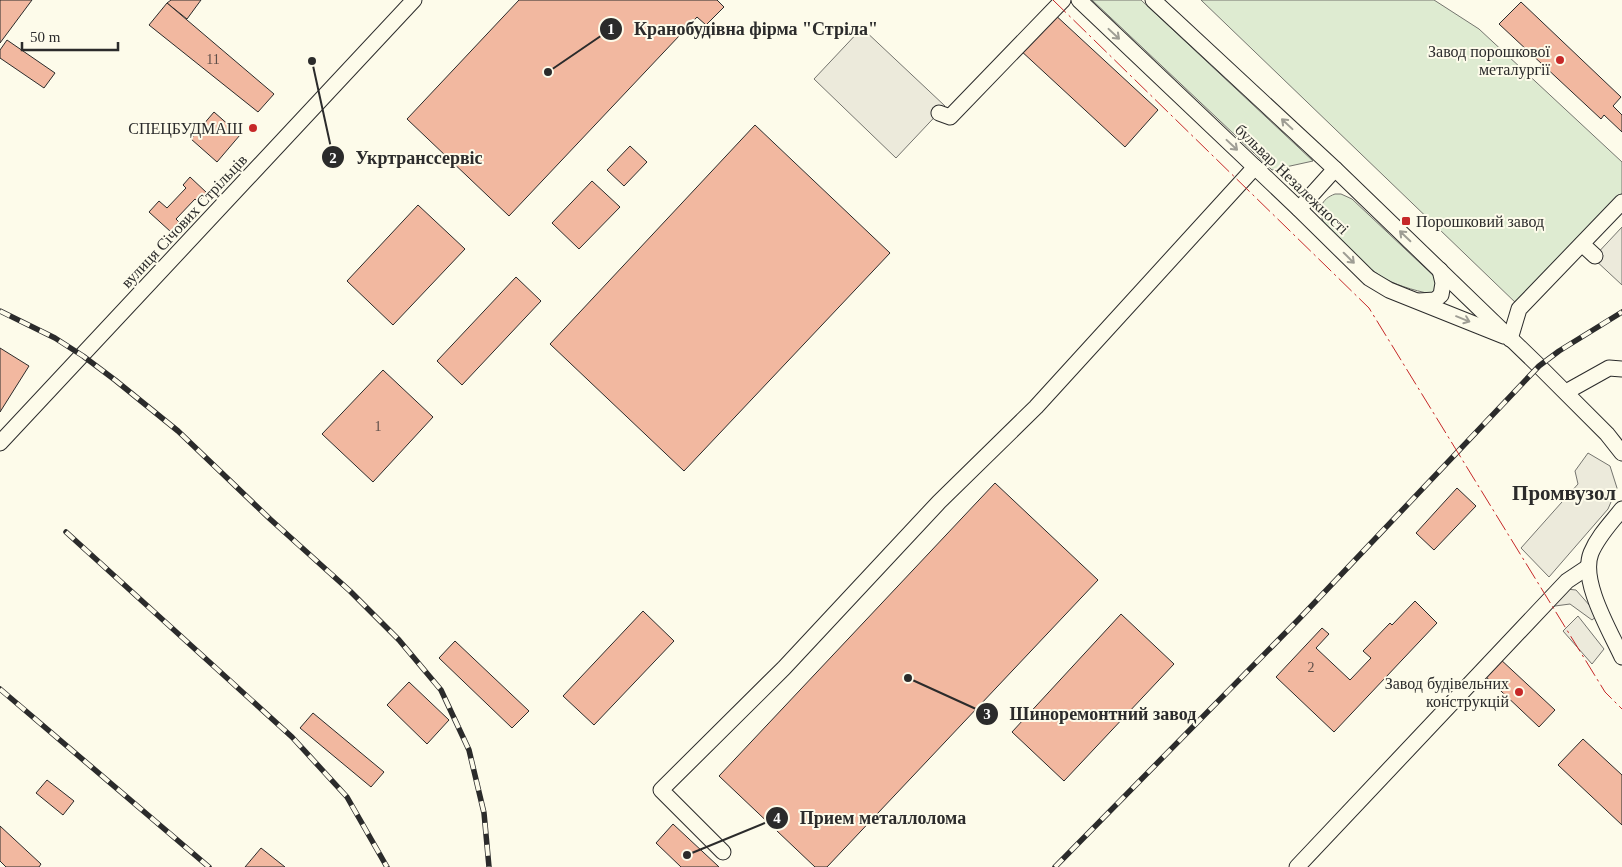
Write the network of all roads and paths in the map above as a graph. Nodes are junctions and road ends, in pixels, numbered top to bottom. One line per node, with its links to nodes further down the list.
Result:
1 (414, 0): 17 (street, вулиця Січових Стрільців)
2 (1062, 0): 5 (street)
3 (1079, 0): 6 (street, бульвар Незалежності, one-way to 6)
4 (1155, 0): 7 (street, бульвар Незалежності, one-way to 4)
5 (939, 113)
6 (1255, 167): 9 (street, бульвар Незалежності); 22 (street)
7 (1335, 169): 9 (street); 12 (street, бульвар Незалежності, one-way to 7)
8 (1622, 202): 10 (street)
9 (1299, 209): 13 (street, бульвар Незалежності, one-way to 13)
10 (1582, 244): 11 (street); 14 (street)
11 (1595, 256)
12 (1440, 270): 13 (street); 14 (street, бульвар Незалежності)
13 (1417, 301): 14 (street, бульвар Незалежності, one-way to 14)
14 (1510, 338): 16 (street, бульвар Незалежності)
15 (1622, 369): 16 (street)
16 (1566, 392): 18 (street, бульвар Незалежності)
17 (0, 444)
18 (1621, 450)
19 (1622, 509): 20 (street)
20 (1588, 567): 21 (street); 23 (street)
21 (1622, 657)
22 (723, 852)
23 (1297, 867)

